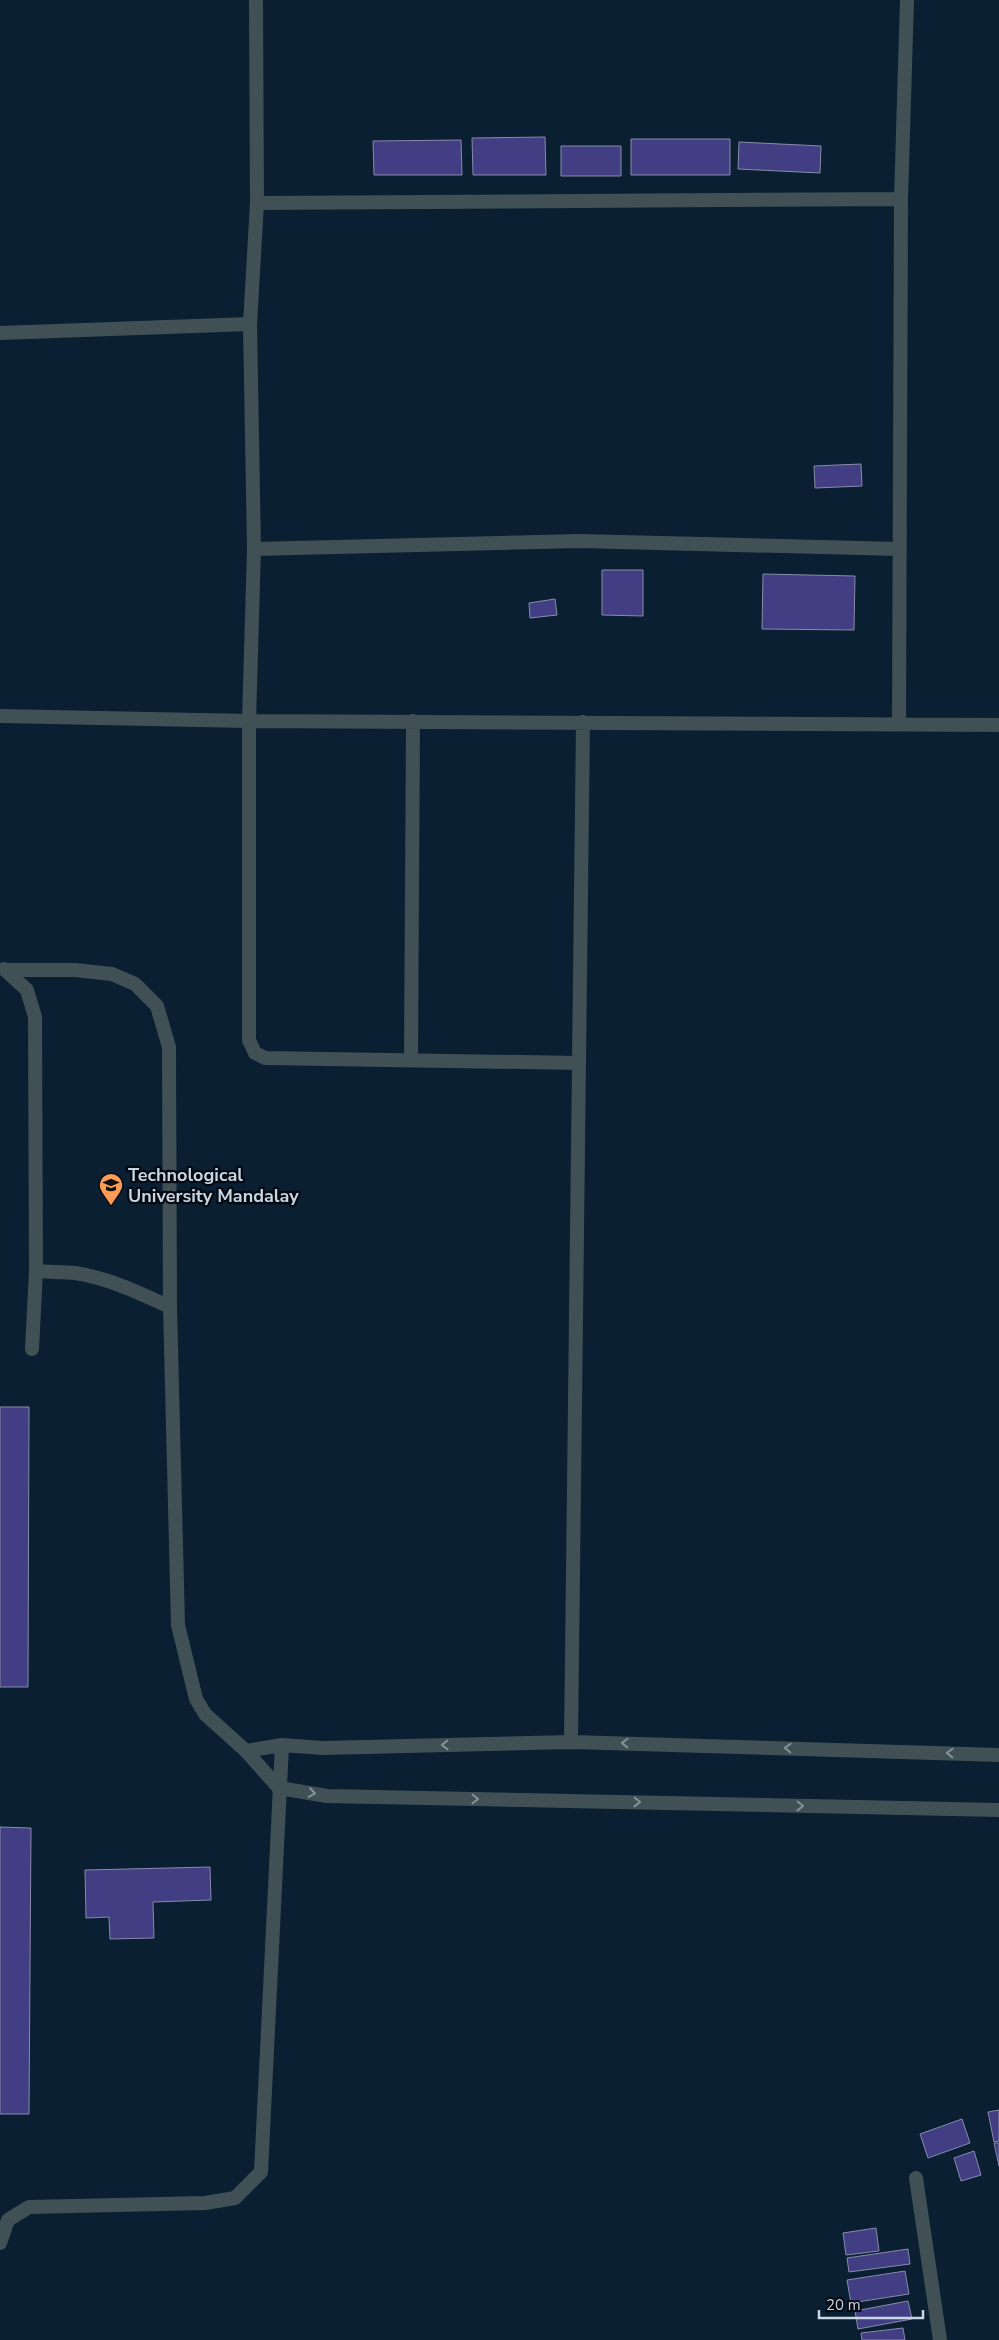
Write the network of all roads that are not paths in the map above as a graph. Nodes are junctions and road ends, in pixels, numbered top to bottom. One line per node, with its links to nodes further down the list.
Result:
1 (256, 0): 4 (street)
2 (907, 0): 3 (street)
3 (901, 198): 4 (street); 8 (street)
4 (257, 203): 5 (street)
5 (250, 324): 6 (street); 7 (street)
6 (0, 333)
7 (254, 549): 8 (street); 10 (street)
8 (899, 549): 13 (street)
9 (0, 716): 10 (street)
10 (248, 721): 11 (street); 16 (street)
11 (413, 721): 12 (street); 16 (street)
12 (583, 722): 13 (street); 17 (street)
13 (899, 724): 14 (street)
14 (999, 725)
15 (3, 968): 18 (street); 19 (street)
16 (410, 1060): 17 (street)
17 (579, 1063): 21 (street)
18 (36, 1271): 19 (street); 20 (street)
19 (170, 1307): 23 (street)
20 (32, 1349)
21 (571, 1742): 22 (street, one-way to 22); 24 (street, one-way to 21)
22 (282, 1745): 23 (street); 25 (street)
23 (246, 1751): 25 (street)
24 (999, 1754)
25 (279, 1788): 26 (street, one-way to 26); 28 (street)
26 (999, 1810)
27 (916, 2178): 29 (street)
28 (0, 2243)
29 (940, 2340)

